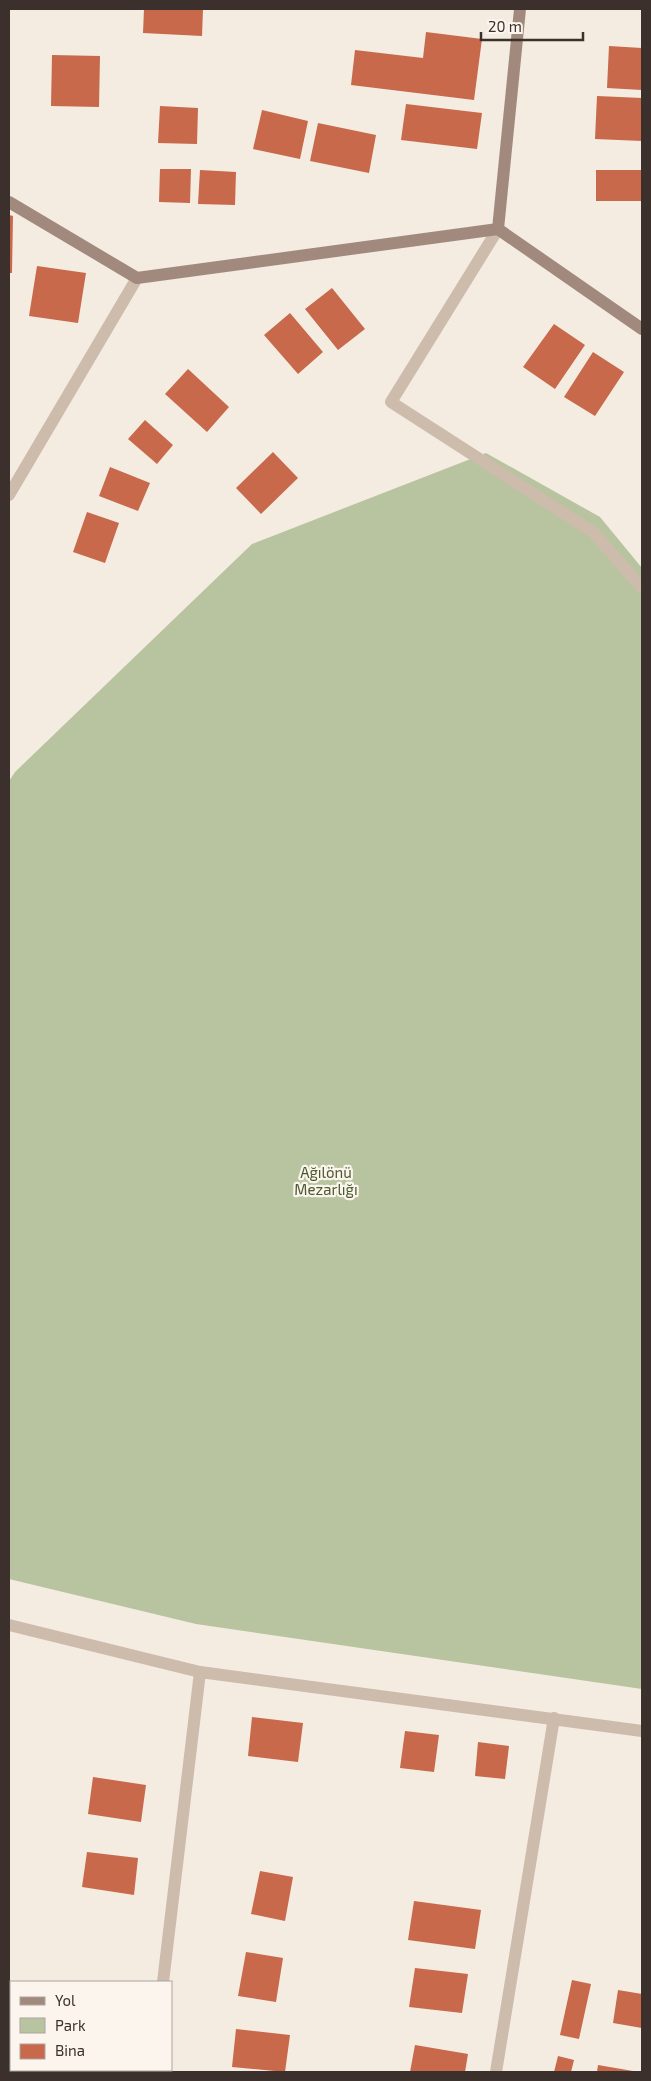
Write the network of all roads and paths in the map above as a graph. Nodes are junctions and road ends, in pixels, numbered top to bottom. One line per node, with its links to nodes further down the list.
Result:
1 (520, 9): 3 (street)
2 (9, 202): 4 (street)
3 (498, 228): 4 (street); 5 (street); 7 (street)
4 (137, 278): 6 (street)
5 (642, 329)
6 (9, 495)
7 (642, 588)
8 (9, 1625): 9 (street)
9 (200, 1672): 10 (street); 12 (street)
10 (554, 1718): 11 (street); 13 (street)
11 (642, 1731)
12 (163, 1981)
13 (496, 2072)

